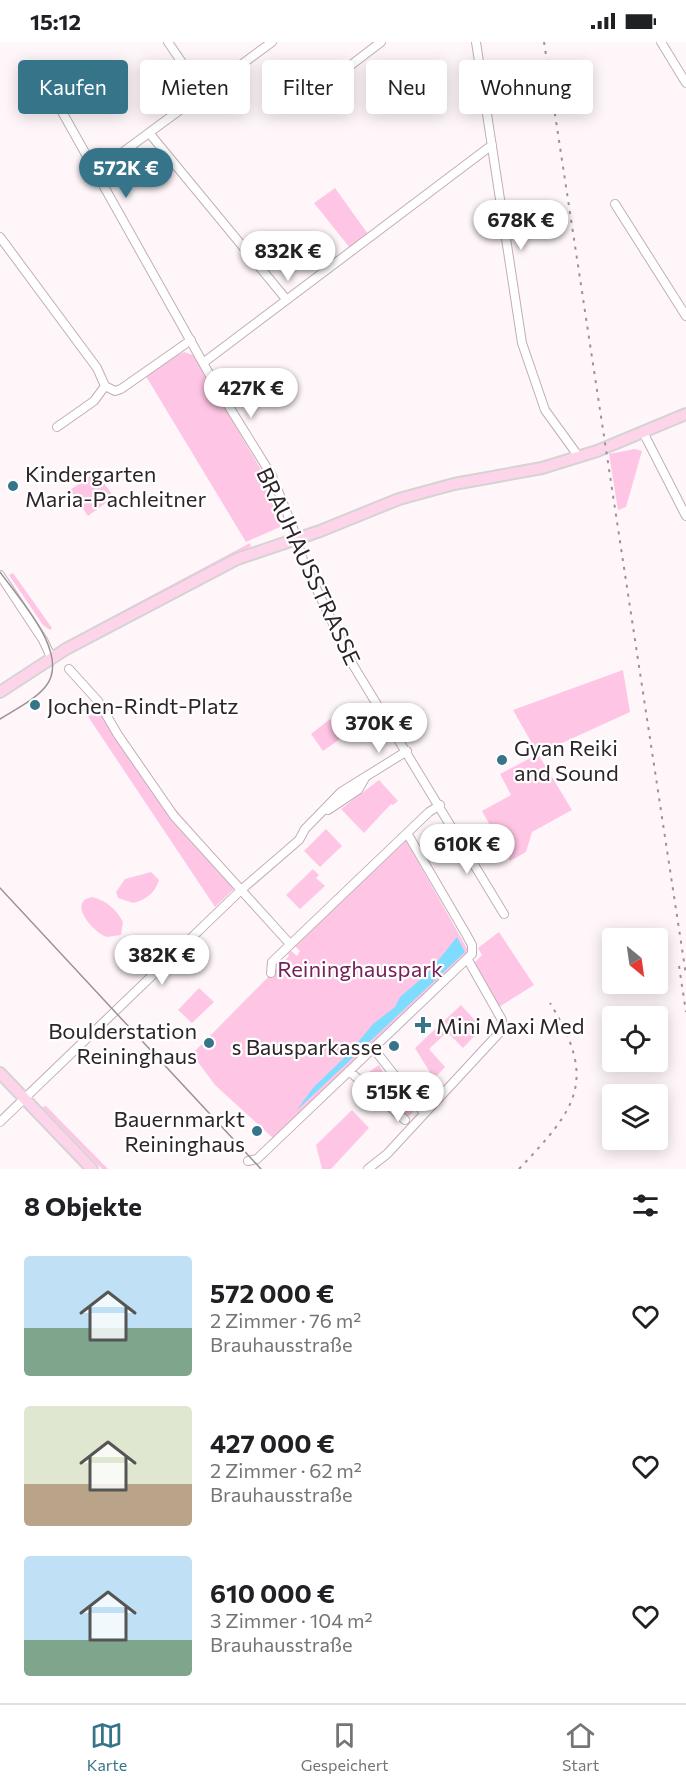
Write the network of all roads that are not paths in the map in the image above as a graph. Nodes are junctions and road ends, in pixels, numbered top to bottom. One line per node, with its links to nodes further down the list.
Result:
1 (168, 42): 6 (street)
2 (272, 42): 7 (street)
3 (381, 42): 8 (street)
4 (476, 42): 13 (street)
5 (660, 42): 9 (street)
6 (180, 60)
7 (249, 60)
8 (354, 63)
9 (686, 83)
10 (63, 114): 14 (street, BRAUHAUSSTRASSE)
11 (178, 114): 12 (street)
12 (150, 134): 14 (street); 17 (street)
13 (492, 144): 17 (street); 25 (street)
14 (96, 172): 19 (street, BRAUHAUSSTRASSE)
15 (615, 204): 18 (street)
16 (0, 237): 21 (street)
17 (286, 299): 20 (street)
18 (686, 316)
19 (191, 340): 20 (street, BRAUHAUSSTRASSE); 21 (street)
20 (203, 363): 27 (street, BRAUHAUSSTRASSE)
21 (105, 386): 23 (street)
22 (686, 414): 24 (main road)
23 (57, 427)
24 (643, 432): 25 (main road); 26 (street)
25 (579, 457): 27 (main road)
26 (686, 516)
27 (297, 539): 29 (main road); 32 (street, BRAUHAUSSTRASSE)
28 (0, 575): 29 (street)
29 (51, 657): 31 (main road)
30 (69, 669): 35 (street)
31 (0, 692)
32 (407, 751): 33 (street, BRAUHAUSSTRASSE); 35 (street)
33 (440, 805): 34 (street); 36 (street, BRAUHAUSSTRASSE)
34 (407, 833): 37 (street); 38 (street)
35 (241, 890): 37 (street); 43 (street)
36 (504, 914)
37 (290, 944): 39 (street)
38 (468, 960): 40 (street); 44 (street)
39 (271, 973)
40 (374, 1049): 41 (street); 44 (street)
41 (350, 1071): 45 (street); 47 (street)
42 (0, 1073): 43 (main road)
43 (25, 1096): 46 (street); 48 (main road)
44 (424, 1113): 49 (street)
45 (405, 1120)
46 (0, 1122)
47 (248, 1161)
48 (92, 1169)
49 (368, 1169)

